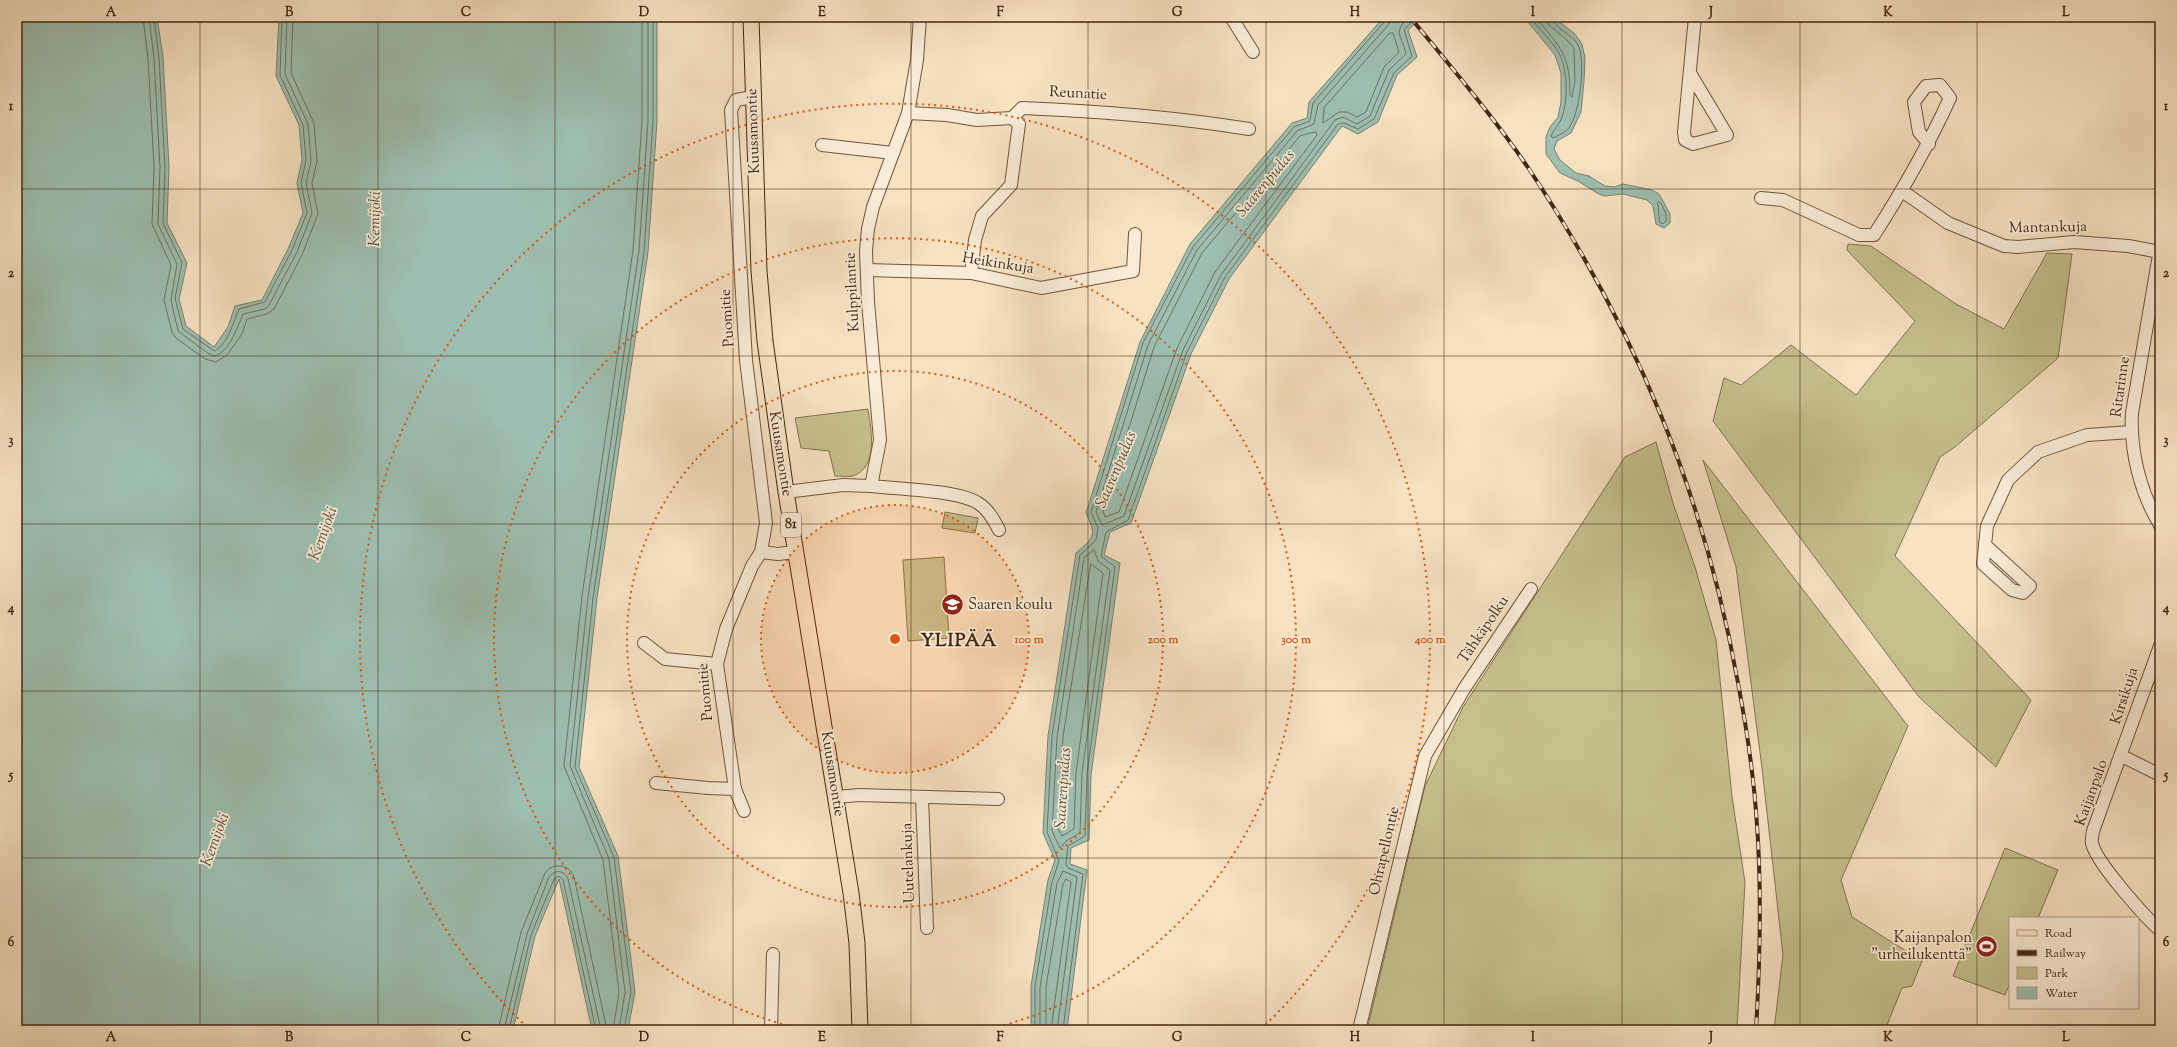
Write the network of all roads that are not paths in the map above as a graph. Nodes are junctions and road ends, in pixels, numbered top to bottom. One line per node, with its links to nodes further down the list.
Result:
1 (751, 17): 7 (main road, Kuusamontie / 81)
2 (920, 17): 8 (street, Kulppilantie)
3 (1696, 17): 6 (street)
4 (1237, 19): 5 (street)
5 (1252, 52)
6 (1690, 73): 6 (street)
7 (753, 97): 22 (main road, Kuusamontie / 81); 26 (street, Puomitie)
8 (908, 112): 9 (street, Reunatie); 13 (street, Kulppilantie)
9 (1012, 118): 10 (street, Reunatie); 19 (street)
10 (1249, 129)
11 (1929, 144): 14 (street)
12 (822, 145): 13 (street)
13 (893, 153): 18 (street, Kulppilantie)
14 (1902, 191): 15 (street); 17 (street, Mantankuja)
15 (1761, 198)
16 (1135, 234): 19 (street, Heikinkuja)
17 (2160, 251): 20 (street, Ritarinne)
18 (867, 270): 19 (street, Heikinkuja); 21 (street, Kulppilantie)
19 (971, 274)
20 (2131, 432): 23 (street, Ritarinne); 25 (street)
21 (871, 486): 22 (street); 24 (street)
22 (786, 492): 27 (main road, Kuusamontie / 81)
23 (2160, 526)
24 (999, 530)
25 (1985, 545)
26 (761, 552): 27 (street); 31 (street, Puomitie)
27 (795, 552): 37 (main road, Kuusamontie / 81)
28 (1531, 589): 32 (street, Tähkäpolku)
29 (644, 643): 31 (street)
30 (2160, 646): 33 (street, Kirsikuja)
31 (717, 664): 36 (street, Puomitie)
32 (1464, 689): 46 (street, Ohrapellontie)
33 (2122, 756): 34 (street, Kaijanpalo); 42 (street, Kaijanpalo)
34 (2160, 774)
35 (656, 783): 36 (street)
36 (735, 788): 40 (street, Puomitie)
37 (836, 797): 38 (street); 45 (main road, Kuusamontie / 81)
38 (922, 797): 39 (street); 41 (street, Uutelankuja)
39 (998, 799)
40 (744, 811)
41 (927, 928)
42 (2160, 930)
43 (773, 954): 44 (street)
44 (772, 1030)
45 (860, 1030)
46 (1359, 1030)

